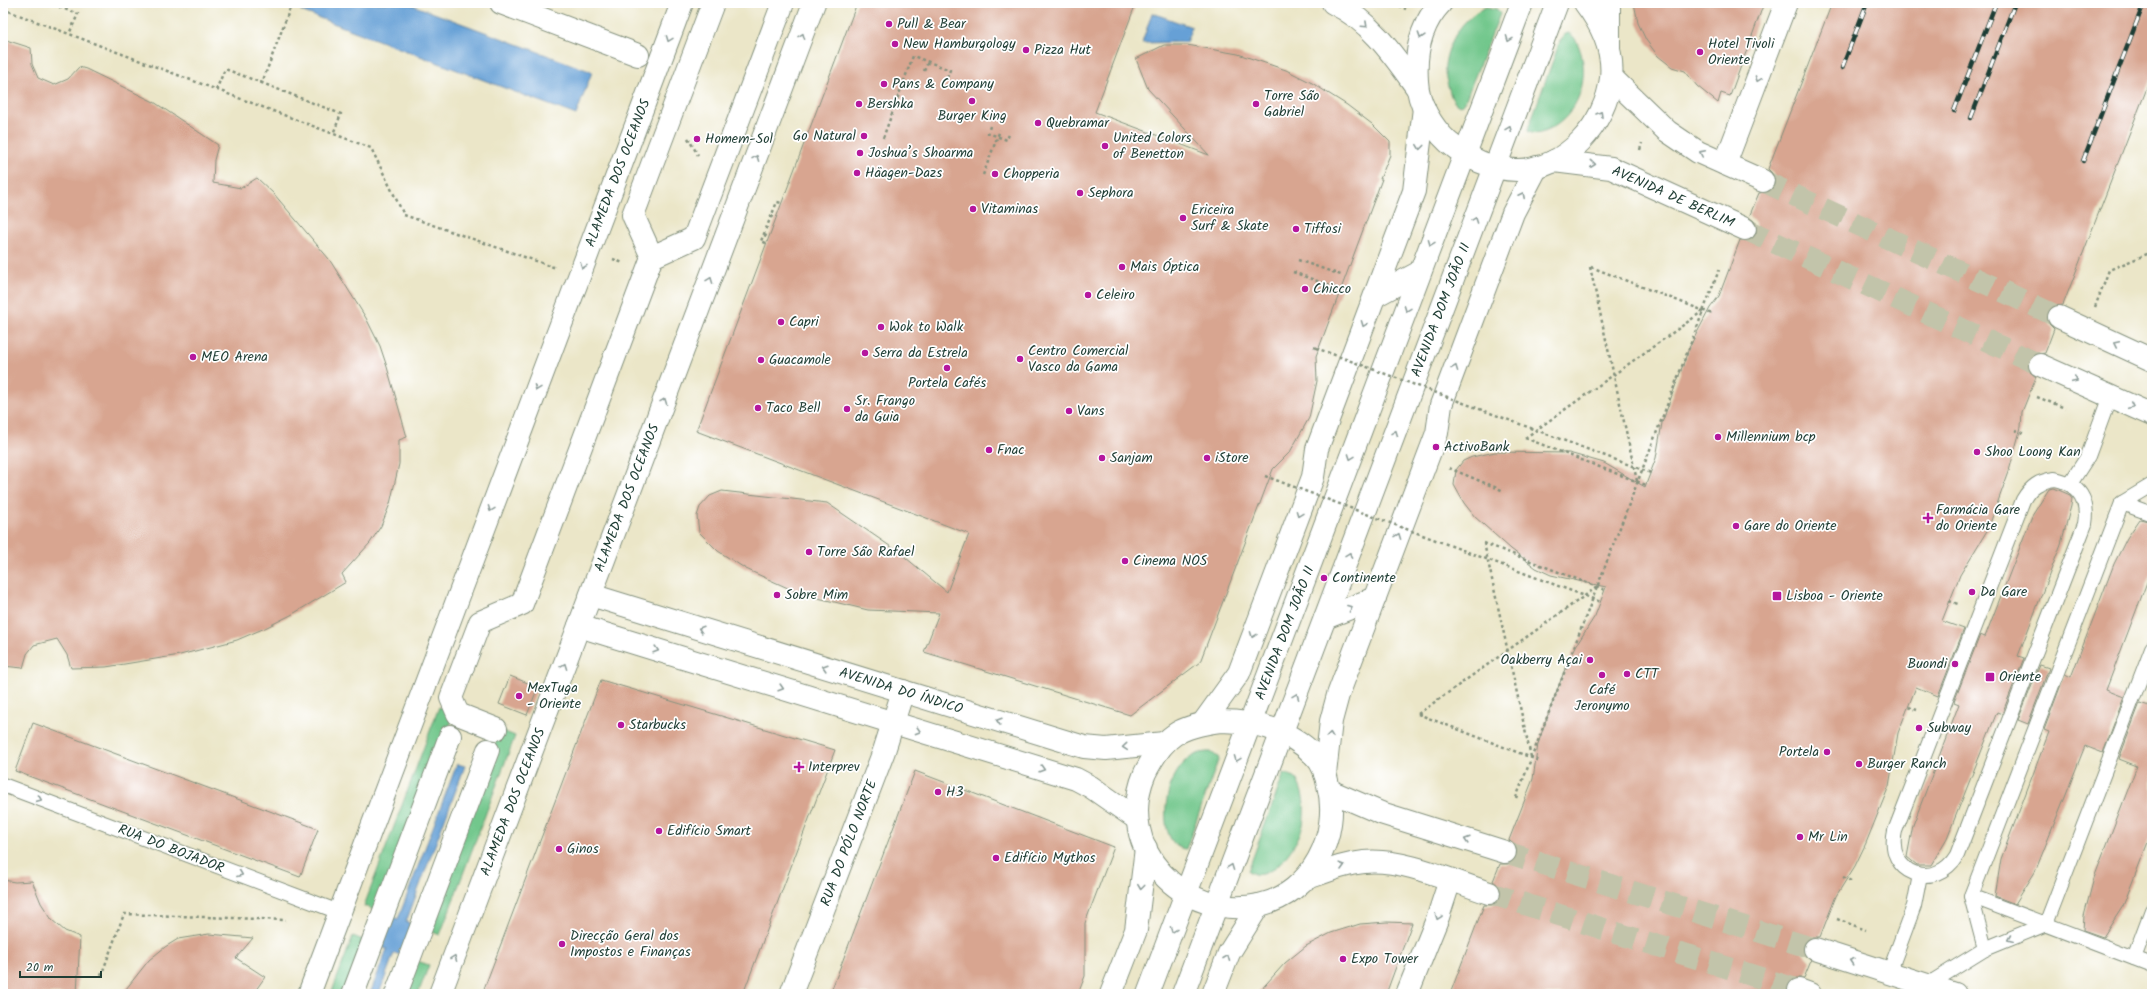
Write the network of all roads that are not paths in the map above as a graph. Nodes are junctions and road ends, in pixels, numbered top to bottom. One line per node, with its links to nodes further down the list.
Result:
1 (501, 3): 14 (street)
2 (682, 3): 65 (street, ALAMEDA DOS OCEANOS, one-way to 65)
3 (713, 3): 23 (street, ALAMEDA DOS OCEANOS)
4 (783, 3): 23 (street)
5 (814, 3): 35 (street, ALAMEDA DOS OCEANOS, one-way to 5)
6 (1334, 3): 16 (street, one-way to 16)
7 (1441, 3): 16 (street, AVENIDA DOM JOÃO II, one-way to 16)
8 (1522, 3): 17 (street, AVENIDA DOM JOÃO II, one-way to 17)
9 (1557, 3): 20 (street, AVENIDA DOM JOÃO II, one-way to 9)
10 (1585, 3): 13 (street)
11 (1608, 3): 13 (street)
12 (1786, 3): 19 (street, one-way to 19)
13 (1608, 48): 15 (street)
14 (638, 55)
15 (1612, 78): 18 (street, one-way to 15); 19 (street, one-way to 15)
16 (1421, 98): 17 (street); 25 (street, AVENIDA DOM JOÃO II, one-way to 25)
17 (1465, 154): 20 (street); 24 (street, AVENIDA DOM JOÃO II, one-way to 24)
18 (1545, 164): 20 (street); 22 (street, AVENIDA DE BERLIM, one-way to 22); 36 (street, one-way to 18)
19 (1725, 164): 21 (street)
20 (1495, 166): 38 (street, AVENIDA DOM JOÃO II, one-way to 20)
21 (1763, 181)
22 (1745, 229)
23 (652, 258): 46 (street)
24 (1420, 272): 25 (street); 43 (street, AVENIDA DOM JOÃO II, one-way to 43)
25 (1375, 296): 45 (street, AVENIDA DOM JOÃO II, one-way to 45)
26 (2059, 317): 27 (street, one-way to 26)
27 (2152, 360)
28 (2040, 365): 29 (street, one-way to 29)
29 (2110, 396): 30 (street, one-way to 30); 31 (lane)
30 (2152, 416)
31 (2070, 484): 56 (lane); 56 (lane)
32 (2152, 485): 33 (lane)
33 (2122, 503): 34 (lane); 61 (lane)
34 (2152, 514)
35 (591, 595): 37 (street, AVENIDA DO ÍNDICO); 39 (street, ALAMEDA DOS OCEANOS)
36 (1375, 598): 38 (street, one-way to 36); 51 (street, one-way to 36)
37 (641, 611): 40 (street); 42 (street, AVENIDA DO ÍNDICO, one-way to 37)
38 (1325, 618): 47 (street, AVENIDA DOM JOÃO II, one-way to 38)
39 (579, 626): 40 (street); 76 (street, ALAMEDA DOS OCEANOS, one-way to 39)
40 (632, 642): 44 (street, one-way to 44)
41 (2152, 648): 66 (lane)
42 (902, 691): 44 (street, RUA DO PÓLO NORTE); 49 (street, AVENIDA DO ÍNDICO, one-way to 42)
43 (1251, 722): 45 (street); 47 (street); 59 (street, AVENIDA DOM JOÃO II, one-way to 59)
44 (893, 723): 53 (street, one-way to 53); 77 (street, RUA DO PÓLO NORTE)
45 (1203, 723): 49 (street)
46 (496, 728)
47 (1282, 732): 51 (street); 62 (street, AVENIDA DOM JOÃO II, one-way to 47)
48 (450, 736): 74 (street)
49 (1164, 743): 53 (street)
50 (488, 750): 75 (street)
51 (1328, 783): 55 (street, one-way to 51); 57 (street)
52 (3, 785): 65 (lane, RUA DO BOJADOR, one-way to 65)
53 (1137, 819): 54 (street)
54 (1146, 848): 59 (street); 78 (street, one-way to 78)
55 (1505, 852)
56 (1920, 875): 71 (lane)
57 (1305, 879): 58 (street, one-way to 58); 63 (street)
58 (1450, 880): 60 (street); 82 (street, one-way to 82)
59 (1186, 893): 62 (street); 79 (street, AVENIDA DOM JOÃO II, one-way to 79)
60 (1489, 893)
61 (1971, 896): 66 (lane); 68 (lane)
62 (1217, 904): 63 (street); 80 (street, AVENIDA DOM JOÃO II)
63 (1260, 905): 81 (street, one-way to 63)
64 (2152, 910): 69 (lane)
65 (339, 912): 73 (street, ALAMEDA DOS OCEANOS)
66 (2046, 924): 68 (lane, one-way to 68); 69 (lane)
67 (1815, 949): 71 (street, one-way to 67)
68 (1985, 949): 72 (lane)
69 (2134, 958): 70 (lane)
70 (2152, 965)
71 (1889, 973): 72 (street)
72 (1927, 985): 83 (street)
73 (309, 994)
74 (353, 994)
75 (396, 994)
76 (440, 994)
77 (791, 994)
78 (1111, 994)
79 (1148, 994)
80 (1183, 994)
81 (1213, 994)
82 (1406, 994)
83 (1955, 994)

